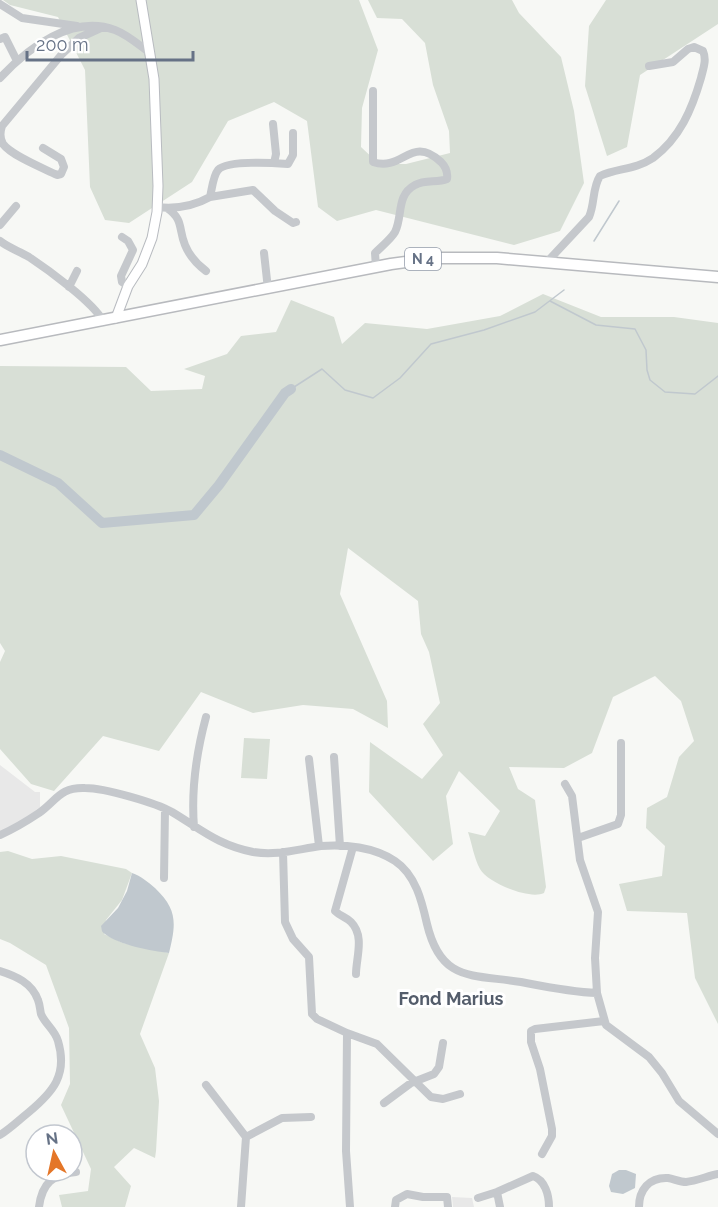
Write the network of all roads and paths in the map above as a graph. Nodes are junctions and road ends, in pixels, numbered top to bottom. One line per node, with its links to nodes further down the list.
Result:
1 (141, 0): 6 (main road)
2 (0, 4): 3 (street)
3 (79, 27): 4 (street); 7 (street)
4 (103, 27): 6 (street); 13 (street)
5 (0, 39): 7 (street)
6 (150, 53): 17 (main road)
7 (17, 61): 9 (street)
8 (649, 66): 23 (street)
9 (0, 78)
10 (373, 91): 24 (street)
11 (273, 124): 14 (street)
12 (293, 133): 14 (street)
13 (43, 148)
14 (274, 163): 15 (street)
15 (210, 197): 17 (street); 18 (street)
16 (16, 206): 19 (street)
17 (162, 207): 26 (street); 28 (main road)
18 (296, 222)
19 (0, 225)
20 (122, 237): 28 (street)
21 (0, 241): 29 (street)
22 (264, 253): 30 (street)
23 (547, 262): 24 (highway, N 4); 27 (highway, N 4)
24 (376, 267): 30 (highway, N 4)
25 (77, 271): 29 (street)
26 (206, 271)
27 (718, 277)
28 (128, 286): 31 (main road)
29 (69, 287): 32 (street)
30 (268, 289): 31 (highway, N 4)
31 (116, 318): 32 (highway, N 4)
32 (103, 321): 33 (highway, N 4)
33 (0, 340)
34 (206, 717): 40 (street)
35 (621, 743): 42 (street)
36 (334, 756): 44 (street)
37 (309, 759): 43 (street)
38 (566, 784): 42 (street)
39 (165, 809): 40 (street); 41 (street); 47 (street)
40 (194, 827): 46 (street)
41 (0, 835)
42 (578, 838): 50 (street)
43 (319, 846): 44 (street); 46 (street)
44 (340, 846): 45 (street)
45 (353, 847): 49 (street); 50 (street)
46 (283, 852): 52 (street)
47 (164, 878)
48 (0, 971): 60 (street)
49 (356, 974)
50 (597, 993): 51 (street)
51 (604, 1021): 59 (street); 62 (street)
52 (347, 1032): 54 (street); 69 (street)
53 (442, 1043): 54 (street)
54 (417, 1081): 56 (street); 57 (street)
55 (206, 1085): 61 (street)
56 (460, 1094)
57 (384, 1103)
58 (311, 1117): 61 (street)
59 (718, 1134)
60 (0, 1135)
61 (246, 1137): 68 (street)
62 (542, 1154)
63 (718, 1174): 74 (street)
64 (49, 1183): 67 (street)
65 (497, 1192): 66 (street); 72 (street); 73 (street)
66 (478, 1198)
67 (39, 1207)
68 (241, 1207)
69 (350, 1207)
70 (395, 1207): 71 (street)
71 (448, 1207)
72 (500, 1207)
73 (549, 1207)
74 (639, 1207)

